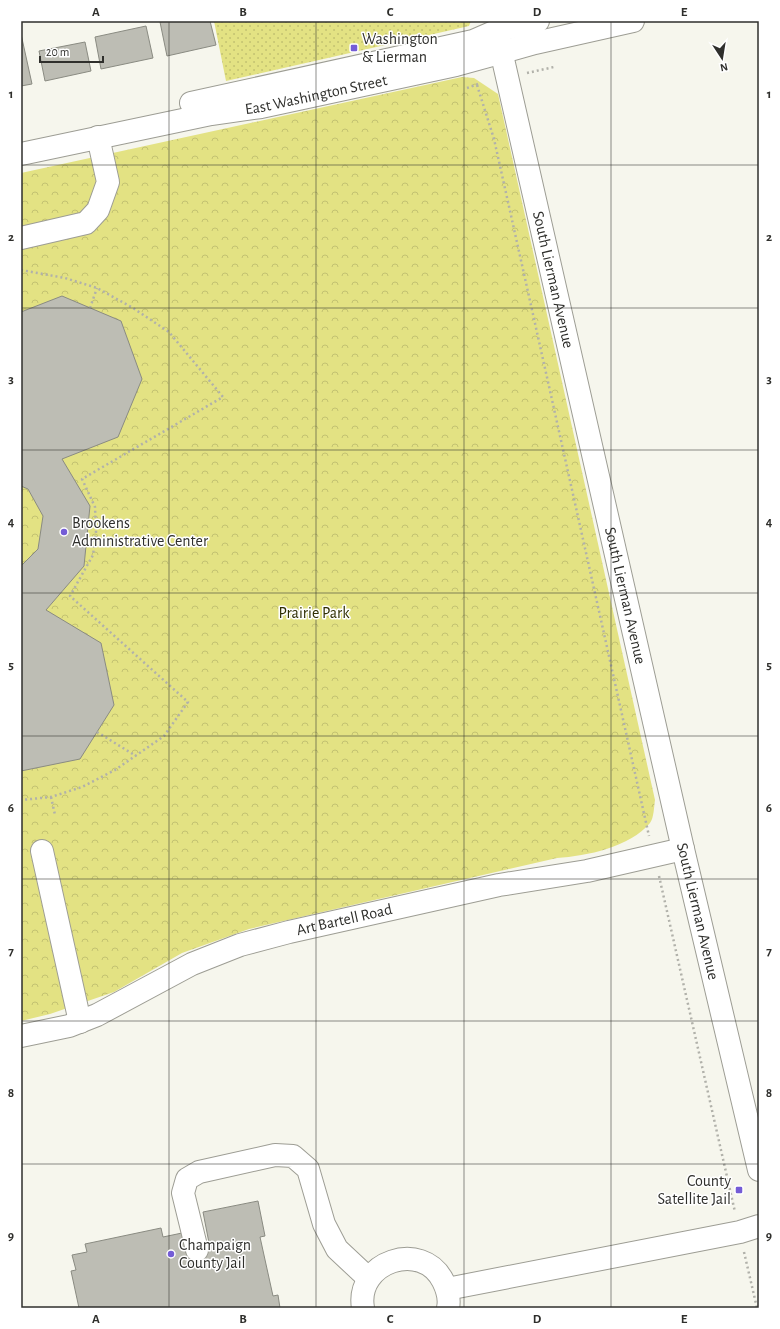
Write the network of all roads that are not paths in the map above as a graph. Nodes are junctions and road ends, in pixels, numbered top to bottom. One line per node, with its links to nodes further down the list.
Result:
1 (538, 21): 3 (street, East Washington Street)
2 (633, 21): 3 (street, East Washington Street)
3 (497, 35): 4 (street, East Washington Street); 5 (street, East Washington Street); 8 (street, South Lierman Avenue)
4 (98, 137): 6 (street, East Washington Street); 7 (street)
5 (21, 141)
6 (21, 154)
7 (21, 238)
8 (683, 850): 10 (street, Art Bartell Road); 12 (street, South Lierman Avenue)
9 (42, 851): 10 (street)
10 (80, 1022): 11 (street, Art Bartell Road)
11 (21, 1036)
12 (759, 1170)
13 (759, 1226): 16 (street)
14 (198, 1250): 15 (street)
15 (368, 1278): 16 (street); 17 (street)
16 (447, 1298)
17 (363, 1308)

